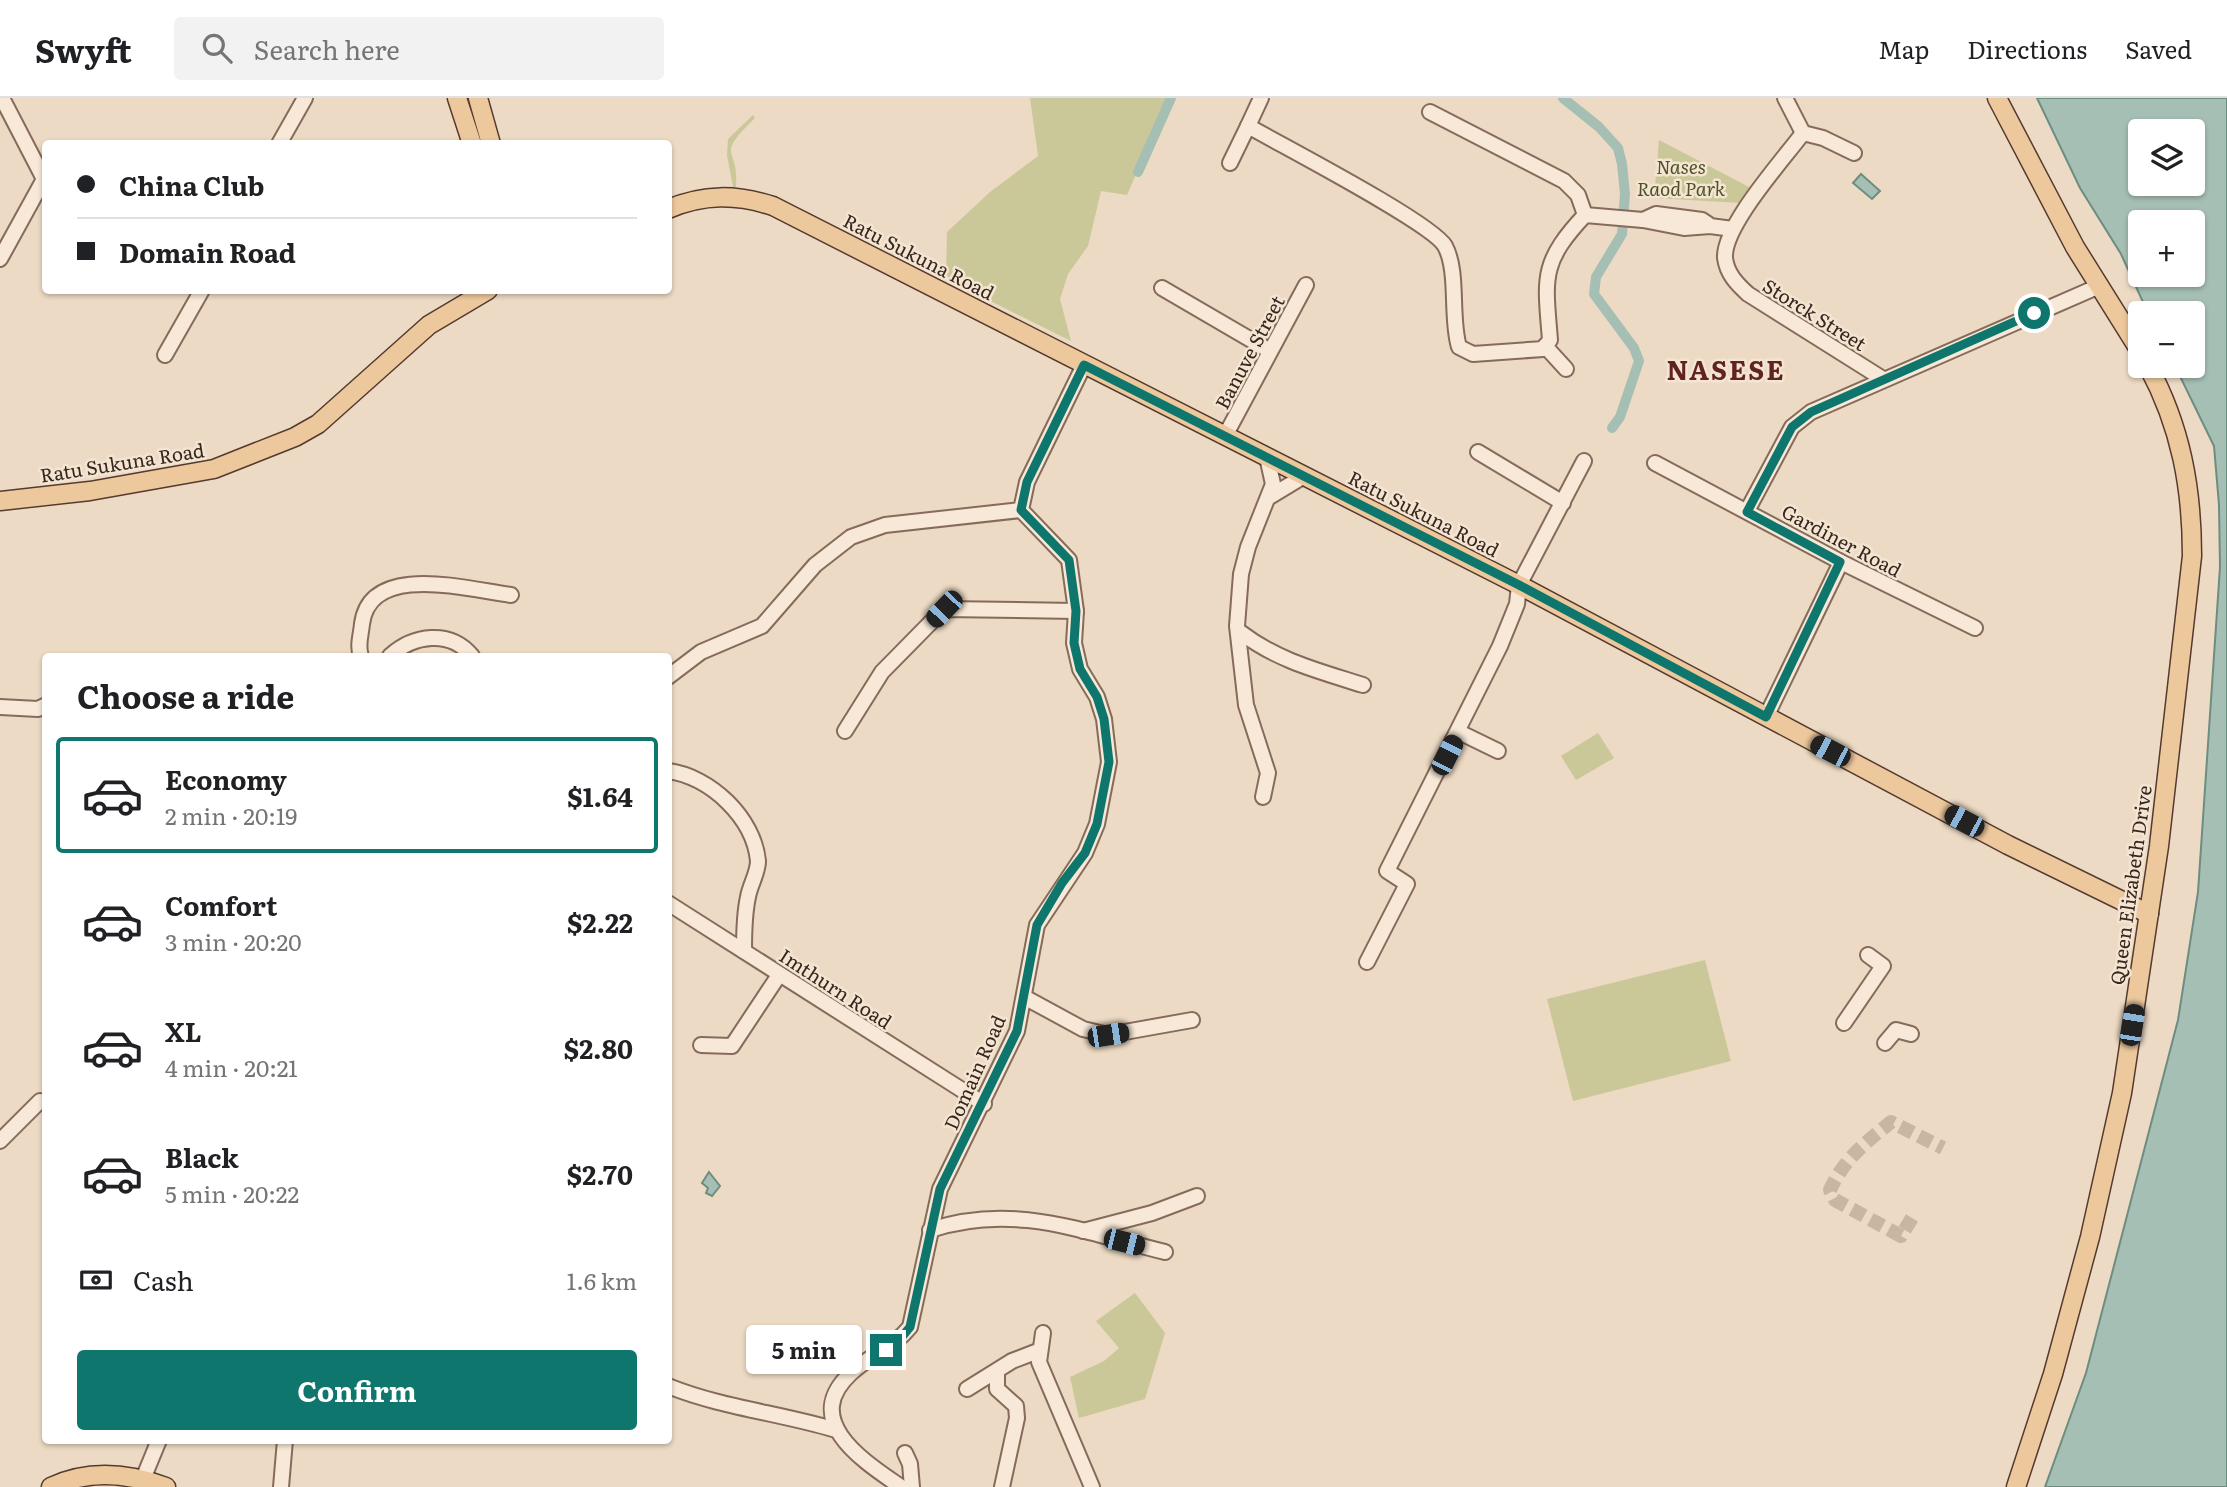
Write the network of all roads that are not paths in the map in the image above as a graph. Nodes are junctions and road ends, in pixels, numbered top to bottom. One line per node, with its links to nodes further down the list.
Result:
1 (2, 98): 16 (street)
2 (305, 98): 11 (street)
3 (457, 98): 12 (main road)
4 (478, 98): 13 (main road)
5 (1261, 98): 9 (street)
6 (1785, 98): 10 (street)
7 (1997, 98): 23 (main road)
8 (1430, 113): 19 (street)
9 (1248, 126): 15 (street); 28 (street)
10 (1803, 133): 14 (street); 20 (street, Storck Street)
11 (281, 140)
12 (471, 140)
13 (490, 140)
14 (1854, 153)
15 (1230, 163)
16 (42, 173)
17 (42, 184): 21 (street)
18 (672, 207): 31 (main road, Ratu Sukuna Road)
19 (1585, 215): 20 (street); 28 (street)
20 (1733, 229): 34 (street, Storck Street)
21 (0, 259)
22 (1306, 285): 29 (street, Banuve Street)
23 (2097, 287): 27 (main road); 34 (street)
24 (1161, 288): 29 (street)
25 (200, 294): 30 (street)
26 (481, 294): 42 (main road, Ratu Sukuna Road)
27 (2128, 333)
28 (1545, 346): 32 (street)
29 (1270, 351): 35 (street, Banuve Street)
30 (165, 355)
31 (1084, 365): 35 (main road, Ratu Sukuna Road); 44 (street)
32 (1566, 369)
33 (2154, 378): 66 (main road, Queen Elizabeth Drive)
34 (1883, 379): 45 (street)
35 (1226, 436): 37 (main road, Ratu Sukuna Road)
36 (1478, 452): 43 (street)
37 (1267, 457): 40 (main road, Ratu Sukuna Road); 41 (street)
38 (1584, 461): 43 (street)
39 (1655, 463): 45 (street, Gardiner Road)
40 (1304, 476): 41 (street); 47 (main road, Ratu Sukuna Road)
41 (1271, 496): 51 (street)
42 (0, 502)
43 (1563, 503): 47 (street)
44 (1021, 510): 49 (street, Domain Road); 55 (street)
45 (1747, 512): 46 (street, Gardiner Road)
46 (1840, 562): 50 (street, Gardiner Road); 59 (street)
47 (1519, 585): 59 (main road, Ratu Sukuna Road); 61 (street)
48 (511, 595): 52 (street)
49 (1076, 611): 60 (street); 71 (street, Domain Road)
50 (1975, 628)
51 (1240, 632): 56 (street); 64 (street)
52 (360, 653)
53 (393, 653): 54 (street)
54 (470, 653)
55 (672, 674)
56 (1363, 685)
57 (0, 707): 58 (street)
58 (42, 707)
59 (1766, 717): 66 (main road, Ratu Sukuna Road)
60 (845, 731)
61 (1459, 732): 62 (street); 69 (street)
62 (1498, 751)
63 (672, 772): 67 (street)
64 (1263, 797)
65 (672, 908): 67 (street, Imthurn Road)
66 (2149, 914): 101 (main road, Queen Elizabeth Drive)
67 (744, 951): 70 (street, Imthurn Road)
68 (1868, 955): 73 (street)
69 (1367, 962)
70 (779, 975): 76 (street); 78 (street, Imthurn Road)
71 (1024, 997): 72 (street); 78 (street, Domain Road)
72 (1192, 1020)
73 (1844, 1023)
74 (1911, 1034): 75 (street)
75 (1885, 1043)
76 (701, 1045)
77 (40, 1101): 79 (street)
78 (984, 1104): 81 (street, Domain Road)
79 (0, 1141)
80 (1197, 1196): 82 (street)
81 (930, 1230): 82 (street); 89 (street, Domain Road)
82 (1082, 1231): 83 (street)
83 (1165, 1252)
84 (1043, 1333): 85 (street)
85 (1038, 1351): 86 (street); 100 (street)
86 (997, 1371): 88 (street); 99 (street)
87 (672, 1387): 89 (street)
88 (967, 1389)
89 (836, 1430): 97 (street)
90 (157, 1444): 93 (street)
91 (285, 1444): 96 (street)
92 (905, 1453): 98 (street)
93 (143, 1479): 94 (main road); 95 (main road)
94 (51, 1487)
95 (166, 1487)
96 (281, 1487)
97 (901, 1487)
98 (912, 1487)
99 (1002, 1487)
100 (1092, 1487)
101 (2015, 1487)

